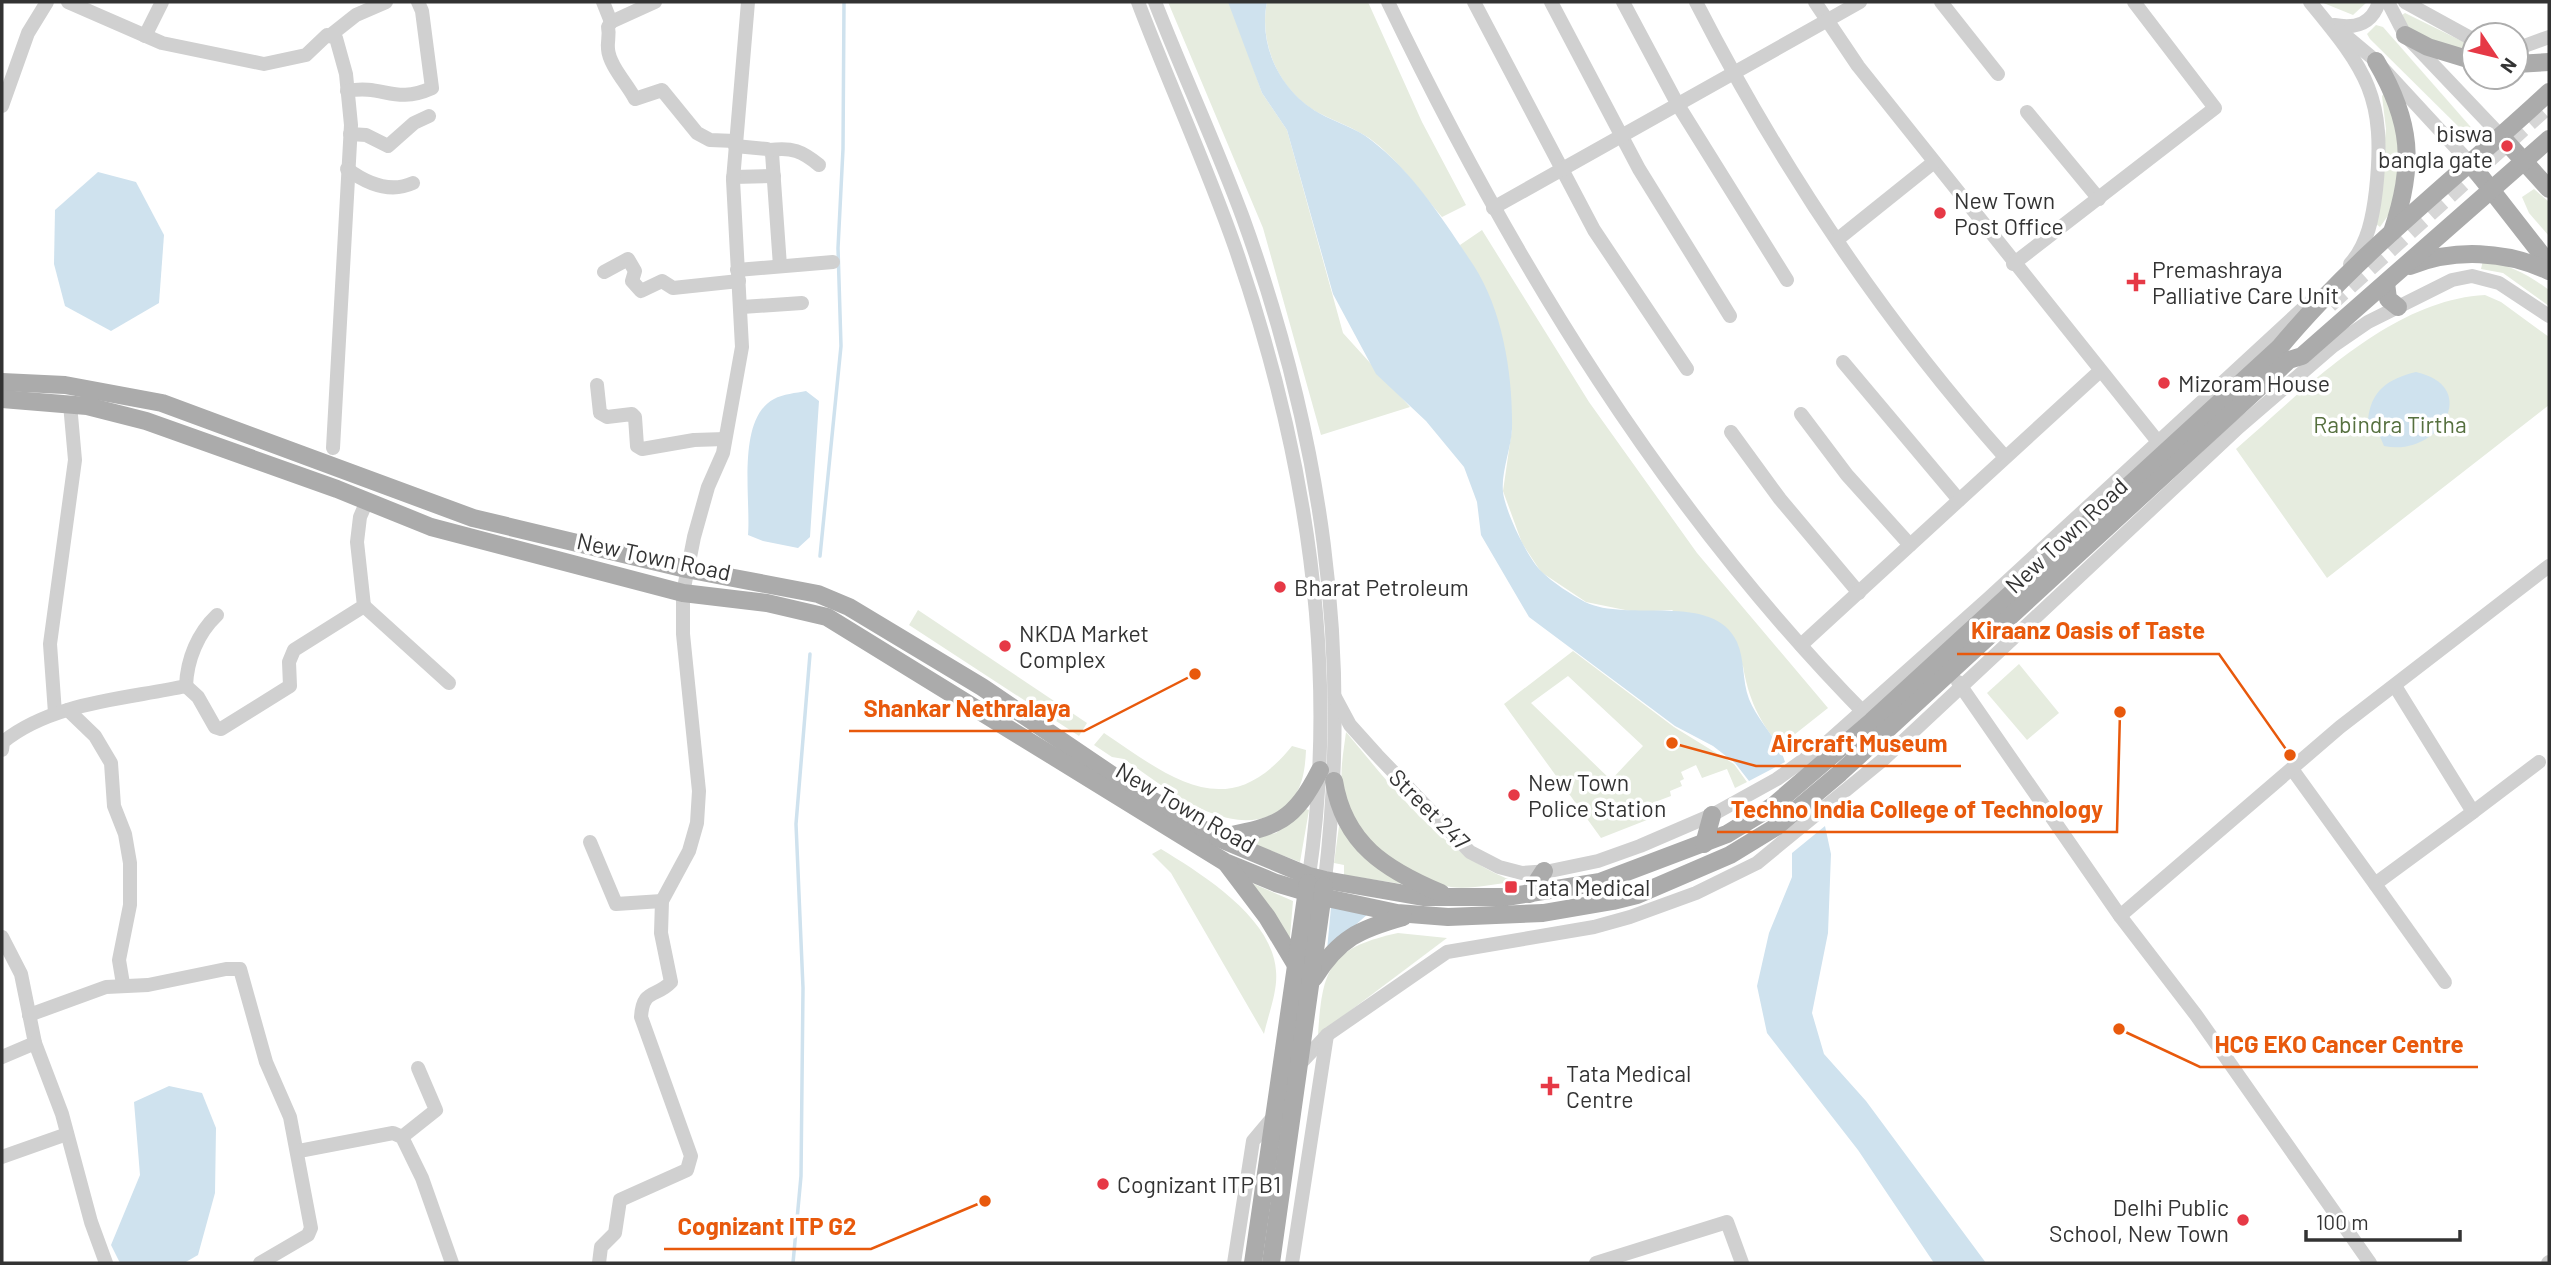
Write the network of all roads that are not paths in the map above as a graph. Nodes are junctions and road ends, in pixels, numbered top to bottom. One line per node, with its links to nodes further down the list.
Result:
1 (47, 2): 42 (street)
2 (68, 2): 30 (street)
3 (162, 2): 30 (street)
4 (386, 2): 28 (street)
5 (418, 2): 39 (street)
6 (603, 2): 25 (street)
7 (655, 2): 25 (street)
8 (748, 2): 49 (street)
9 (1138, 2): 96 (street)
10 (1155, 2): 95 (street)
11 (1388, 2): 63 (street)
12 (1474, 2): 56 (street)
13 (1551, 2): 46 (street)
14 (1623, 2): 41 (street)
15 (1696, 2): 38 (street)
16 (1815, 2): 24 (street)
17 (1860, 2): 24 (street)
18 (1941, 2): 37 (street)
19 (2134, 2): 62 (street)
20 (2310, 2): 26 (street)
21 (2379, 2): 26 (street)
22 (2388, 2): 29 (street)
23 (2405, 2): 27 (street)
24 (1827, 21): 38 (street); 51 (street)
25 (611, 22): 49 (street)
26 (2330, 23): 34 (street); 92 (street)
27 (2460, 32)
28 (332, 34): 30 (street); 39 (street)
29 (2405, 35): 33 (main road); 47 (street)
30 (145, 36)
31 (2549, 37): 32 (street)
32 (2530, 44)
33 (2460, 57)
34 (2376, 61): 53 (street); 64 (main road)
35 (2549, 62): 36 (main road)
36 (2530, 63)
37 (1998, 74)
38 (1734, 75): 41 (street); 65 (street)
39 (348, 90): 45 (street)
40 (2549, 92): 47 (main road)
41 (1678, 105): 46 (street); 74 (street)
42 (2, 106)
43 (2027, 112): 62 (street)
44 (429, 116): 45 (street)
45 (350, 134): 55 (street)
46 (1621, 136): 56 (street); 78 (street)
47 (2501, 136): 52 (main road); 53 (main road)
48 (2549, 139): 52 (main road, New Town Road)
49 (735, 144): 50 (street); 58 (street)
50 (770, 150): 54 (street); 57 (street)
51 (1934, 162): 65 (street); 67 (street)
52 (2524, 162): 60 (main road); 61 (main road, New Town Road)
53 (2471, 164): 61 (main road); 64 (main road)
54 (819, 165)
55 (347, 169): 59 (street); 93 (street)
56 (1562, 169): 63 (street); 83 (street)
57 (774, 176): 58 (street); 69 (street)
58 (733, 177): 72 (street)
59 (413, 183)
60 (2549, 189)
61 (2493, 190): 68 (main road); 73 (main road, New Town Road)
62 (2099, 199): 67 (street)
63 (1493, 208): 106 (street)
64 (2390, 235): 81 (main road)
65 (1838, 239): 94 (street)
66 (834, 262): 69 (street)
67 (2013, 264): 84 (street)
68 (2549, 264)
69 (780, 266): 72 (street)
70 (2549, 271): 73 (main road)
71 (604, 272): 72 (street)
72 (738, 276): 76 (street)
73 (2391, 278): 77 (main road); 81 (main road, New Town Road)
74 (1787, 281)
75 (802, 303): 76 (street)
76 (742, 307): 91 (street)
77 (2398, 307): 79 (street); 107 (street)
78 (1730, 316)
79 (2549, 316)
80 (2311, 330): 81 (main road)
81 (2284, 354): 92 (main road); 107 (main road, New Town Road)
82 (1843, 362): 97 (street)
83 (1687, 369)
84 (2100, 371): 92 (street); 94 (street)
85 (2, 382): 101 (main road, New Town Road)
86 (597, 385): 91 (street)
87 (2, 399): 88 (main road, New Town Road)
88 (69, 404): 98 (main road, New Town Road); 112 (street)
89 (1801, 414): 99 (street)
90 (1731, 432): 103 (street)
91 (725, 439): 101 (street)
92 (2162, 447): 113 (main road)
93 (333, 448)
94 (2005, 457): 97 (street)
95 (1313, 464): 96 (street); 111 (street)
96 (1297, 467): 117 (street)
97 (1959, 499): 99 (street)
98 (367, 501): 102 (main road, New Town Road); 104 (street)
99 (1910, 545): 103 (street)
100 (2549, 566): 110 (street)
101 (686, 569): 102 (street); 120 (main road, New Town Road)
102 (683, 593): 123 (main road, New Town Road); 129 (street)
103 (1858, 593): 106 (street)
104 (364, 606): 108 (street); 109 (street)
105 (217, 615): 109 (street)
106 (1801, 645): 113 (street)
107 (1957, 680): 130 (main road, New Town Road); 131 (street); 138 (street)
108 (449, 683)
109 (186, 685): 112 (street)
110 (2395, 686): 116 (street); 118 (street)
111 (1335, 697): 117 (street); 124 (street, Street 247)
112 (61, 712): 114 (street); 135 (street)
113 (1867, 716): 119 (street, Street 247); 122 (main road)
114 (2, 750)
115 (2539, 762): 118 (street)
116 (2292, 769): 125 (street); 131 (street)
117 (1327, 776): 120 (main road); 126 (street); 128 (main road)
118 (2473, 812): 125 (street)
119 (1712, 815): 122 (main road); 124 (street, Street 247)
120 (1217, 838): 126 (main road, New Town Road)
121 (590, 842): 129 (street)
122 (1704, 844): 127 (main road)
123 (1225, 862): 126 (main road, New Town Road); 133 (main road)
124 (1544, 872): 127 (main road)
125 (2375, 884): 134 (street)
126 (1316, 886): 128 (main road); 130 (main road, New Town Road); 133 (main road); 136 (main road)
127 (1529, 894): 128 (main road)
128 (1451, 898)
129 (662, 901): 151 (street)
130 (1410, 915): 136 (main road)
131 (2120, 916): 158 (street)
132 (2, 937): 137 (street)
133 (1296, 965): 143 (main road)
134 (2445, 982)
135 (123, 984): 137 (street); 146 (street)
136 (1310, 986): 141 (main road)
137 (29, 1015): 139 (street)
138 (1327, 1035): 141 (street); 155 (street)
139 (35, 1043): 140 (street); 144 (street)
140 (2, 1057)
141 (1297, 1067): 154 (main road)
142 (418, 1068): 145 (street)
143 (1275, 1115): 152 (street); 153 (main road)
144 (68, 1134): 147 (street); 148 (street)
145 (402, 1137): 146 (street); 150 (street)
146 (299, 1151): 149 (street)
147 (2, 1157)
148 (106, 1263)
149 (260, 1263)
150 (452, 1263)
151 (599, 1263)
152 (1234, 1263)
153 (1253, 1263)
154 (1271, 1263)
155 (1292, 1263)
156 (1596, 1263): 157 (street)
157 (1742, 1263)
158 (2370, 1263)

